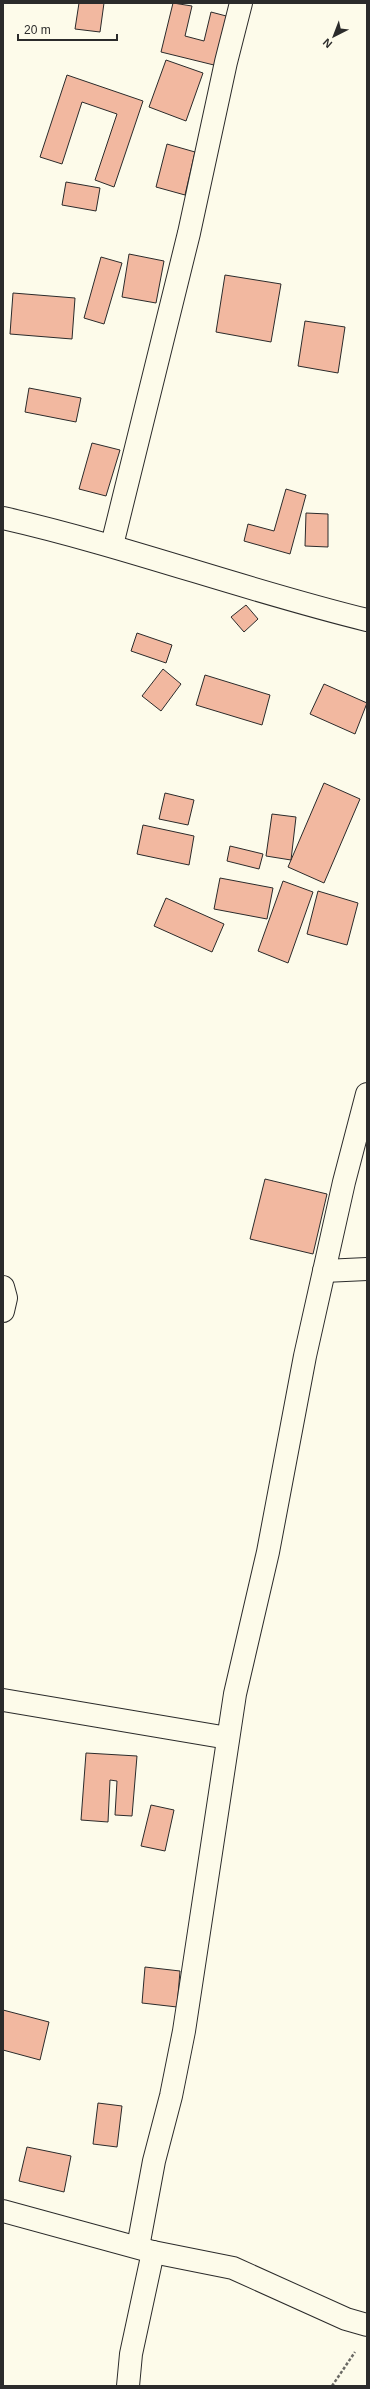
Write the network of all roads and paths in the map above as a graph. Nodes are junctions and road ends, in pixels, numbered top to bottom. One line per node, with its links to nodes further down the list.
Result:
1 (241, 3): 3 (street)
2 (3, 518): 3 (street)
3 (112, 545): 4 (street)
4 (367, 620)
5 (367, 1094): 7 (street)
6 (367, 1270): 7 (street)
7 (324, 1271): 11 (street)
8 (3, 1287): 9 (street)
9 (3, 1311)
10 (3, 1700): 11 (street)
11 (228, 1738): 13 (street)
12 (3, 2211): 13 (street)
13 (146, 2249): 14 (street); 16 (street)
14 (367, 2325)
15 (359, 2346): 17 (path)
16 (128, 2386)
17 (332, 2386)

